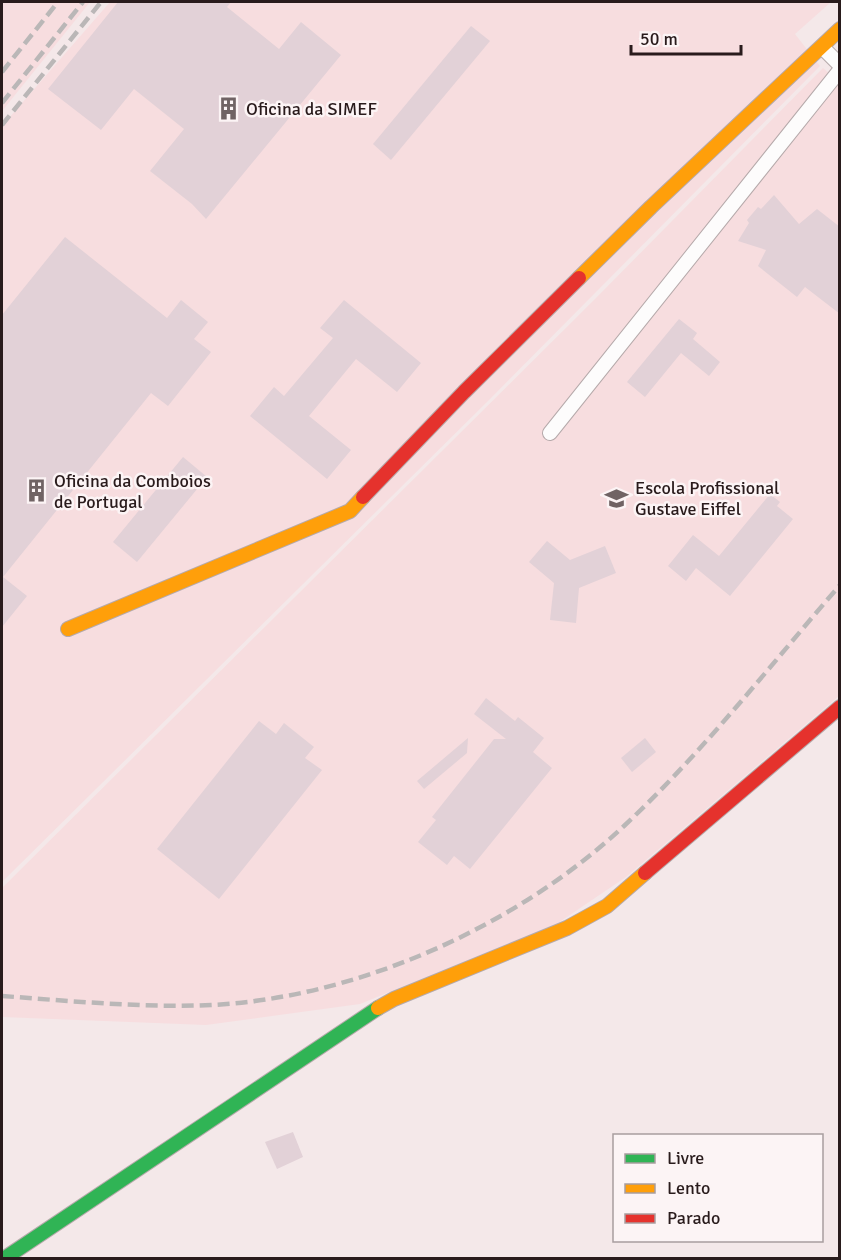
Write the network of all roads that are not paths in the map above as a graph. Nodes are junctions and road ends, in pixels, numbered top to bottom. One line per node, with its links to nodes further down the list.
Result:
1 (840, 29): 2 (street)
2 (822, 47): 3 (street); 6 (street)
3 (840, 65)
4 (840, 70): 5 (street)
5 (550, 433)
6 (68, 630)
7 (840, 707): 8 (street)
8 (4, 1258)

